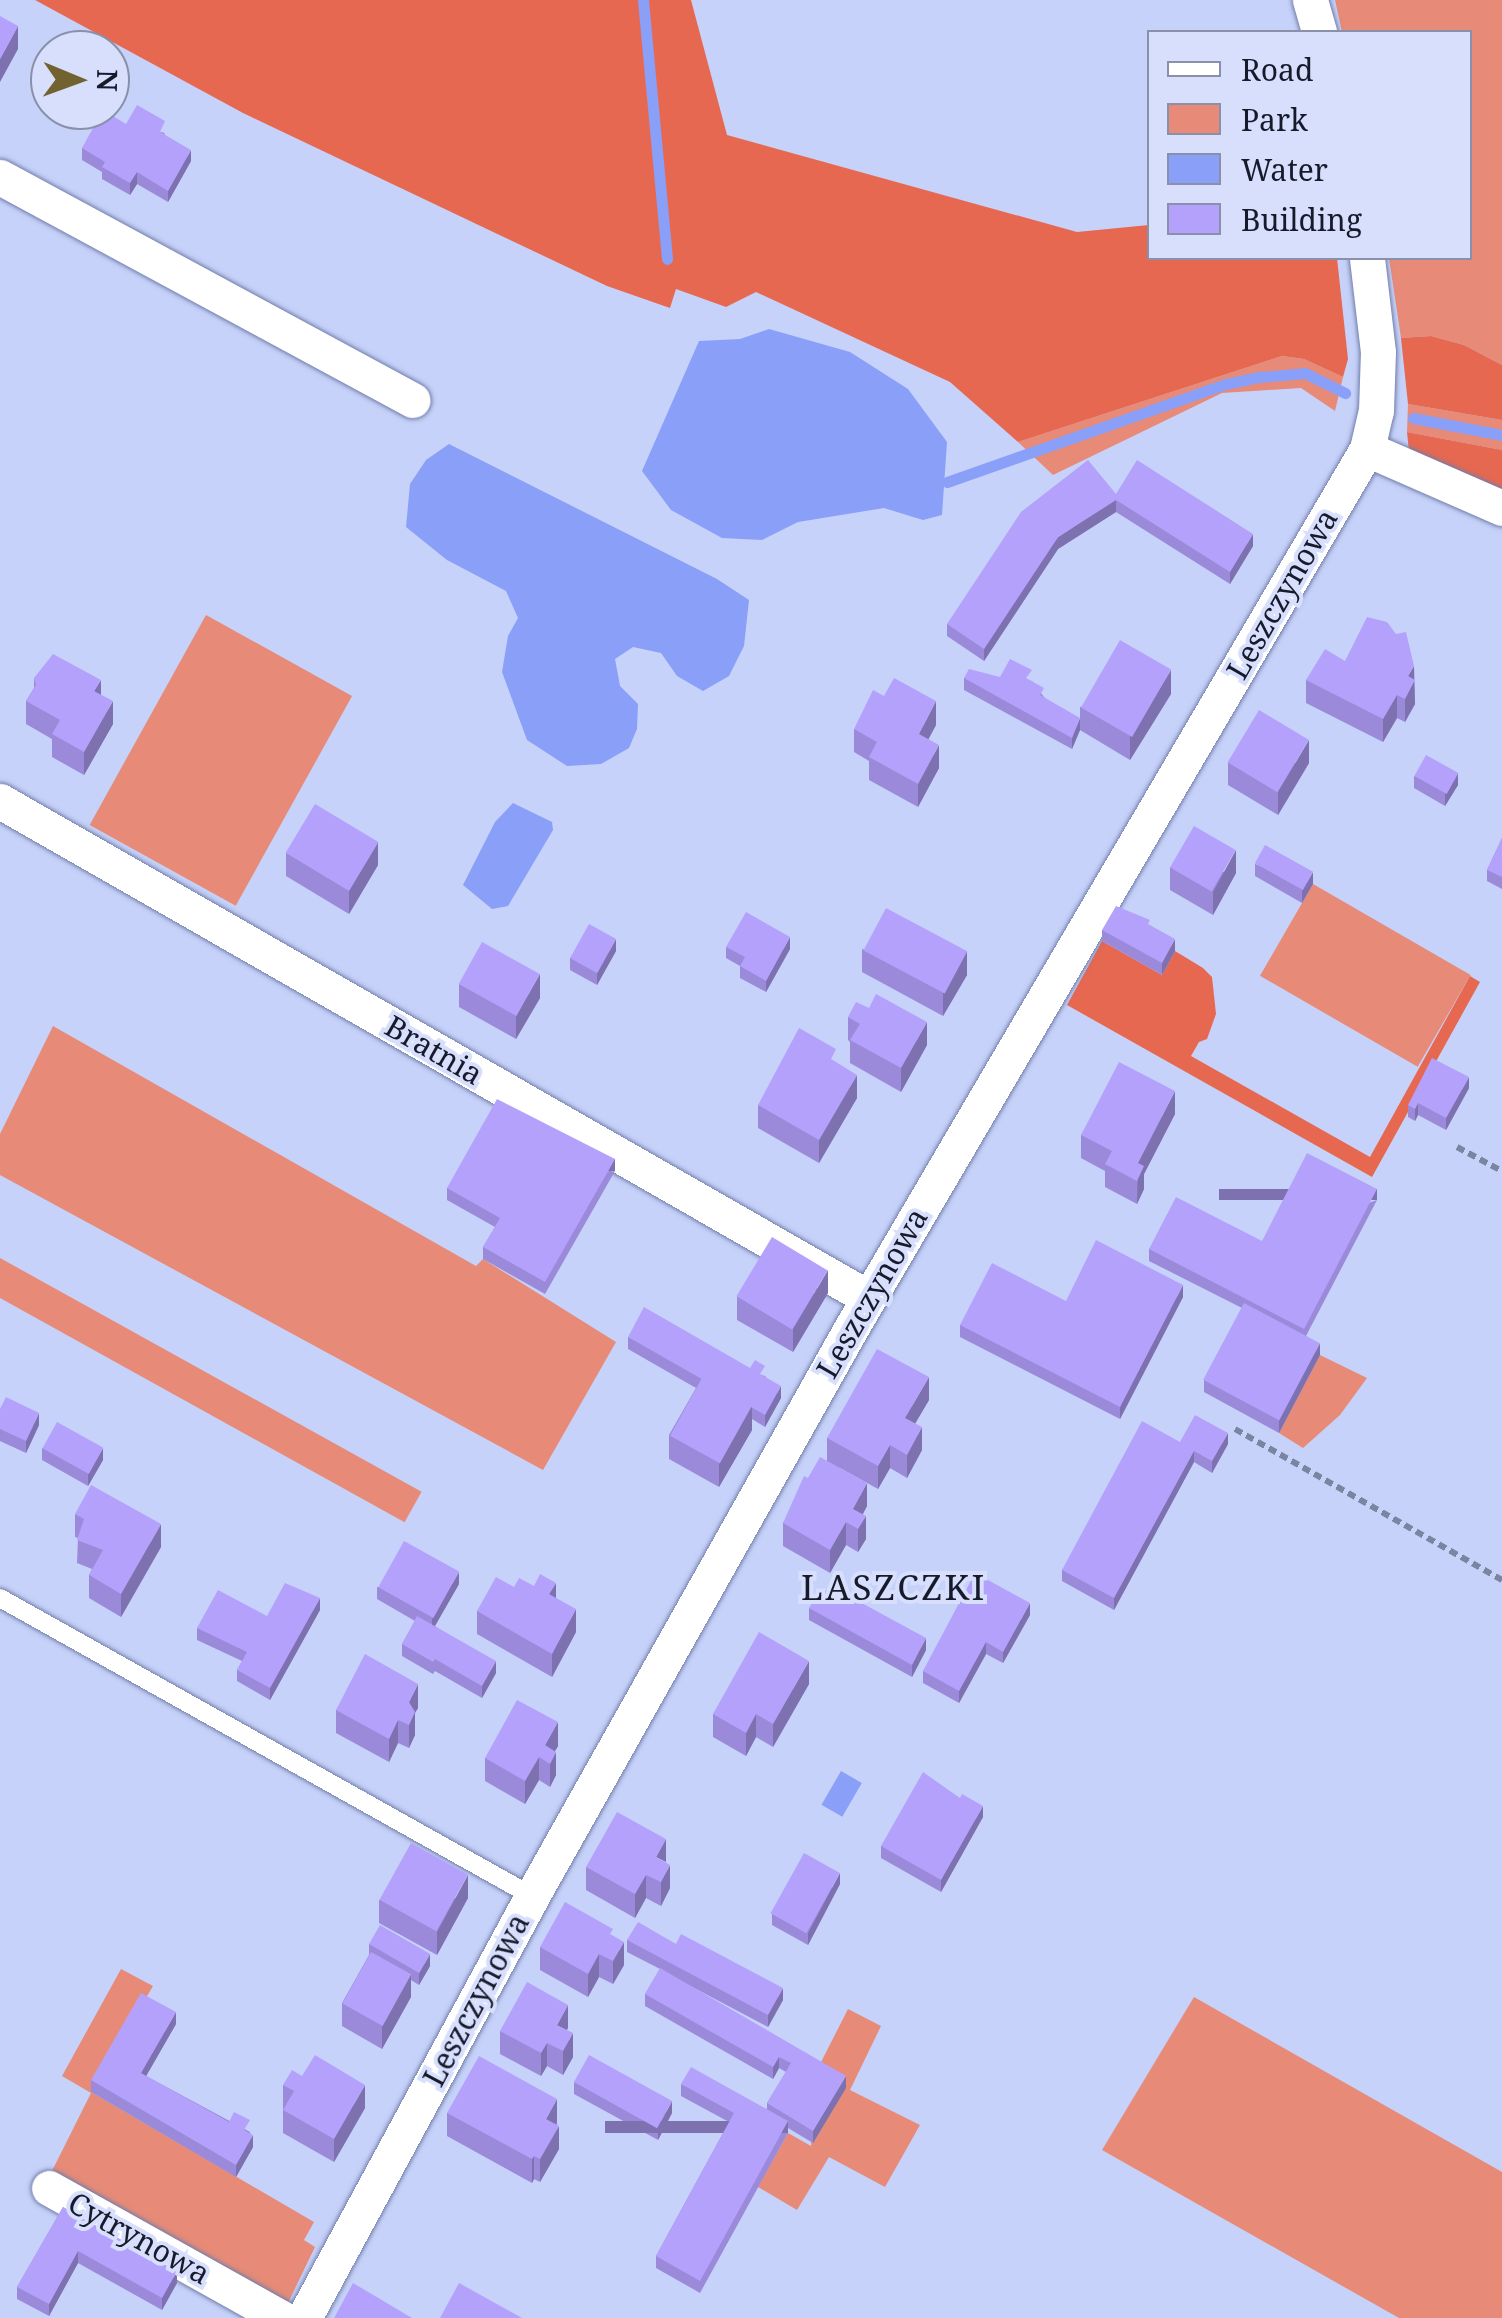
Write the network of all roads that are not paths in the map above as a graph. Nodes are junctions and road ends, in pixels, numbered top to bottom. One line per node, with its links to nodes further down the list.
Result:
1 (1310, 0): 2 (street)
2 (1318, 30)
3 (0, 177): 5 (street)
4 (1367, 260): 6 (street, Leszczynowa)
5 (414, 400)
6 (1367, 450): 7 (street); 9 (street, Leszczynowa)
7 (1502, 508)
8 (0, 801): 9 (street, Bratnia)
9 (869, 1298): 11 (street, Leszczynowa)
10 (0, 1598): 11 (lane)
11 (532, 1896): 14 (street, Leszczynowa)
12 (48, 2188): 13 (street, Cytrynowa)
13 (282, 2318)
14 (304, 2318)

